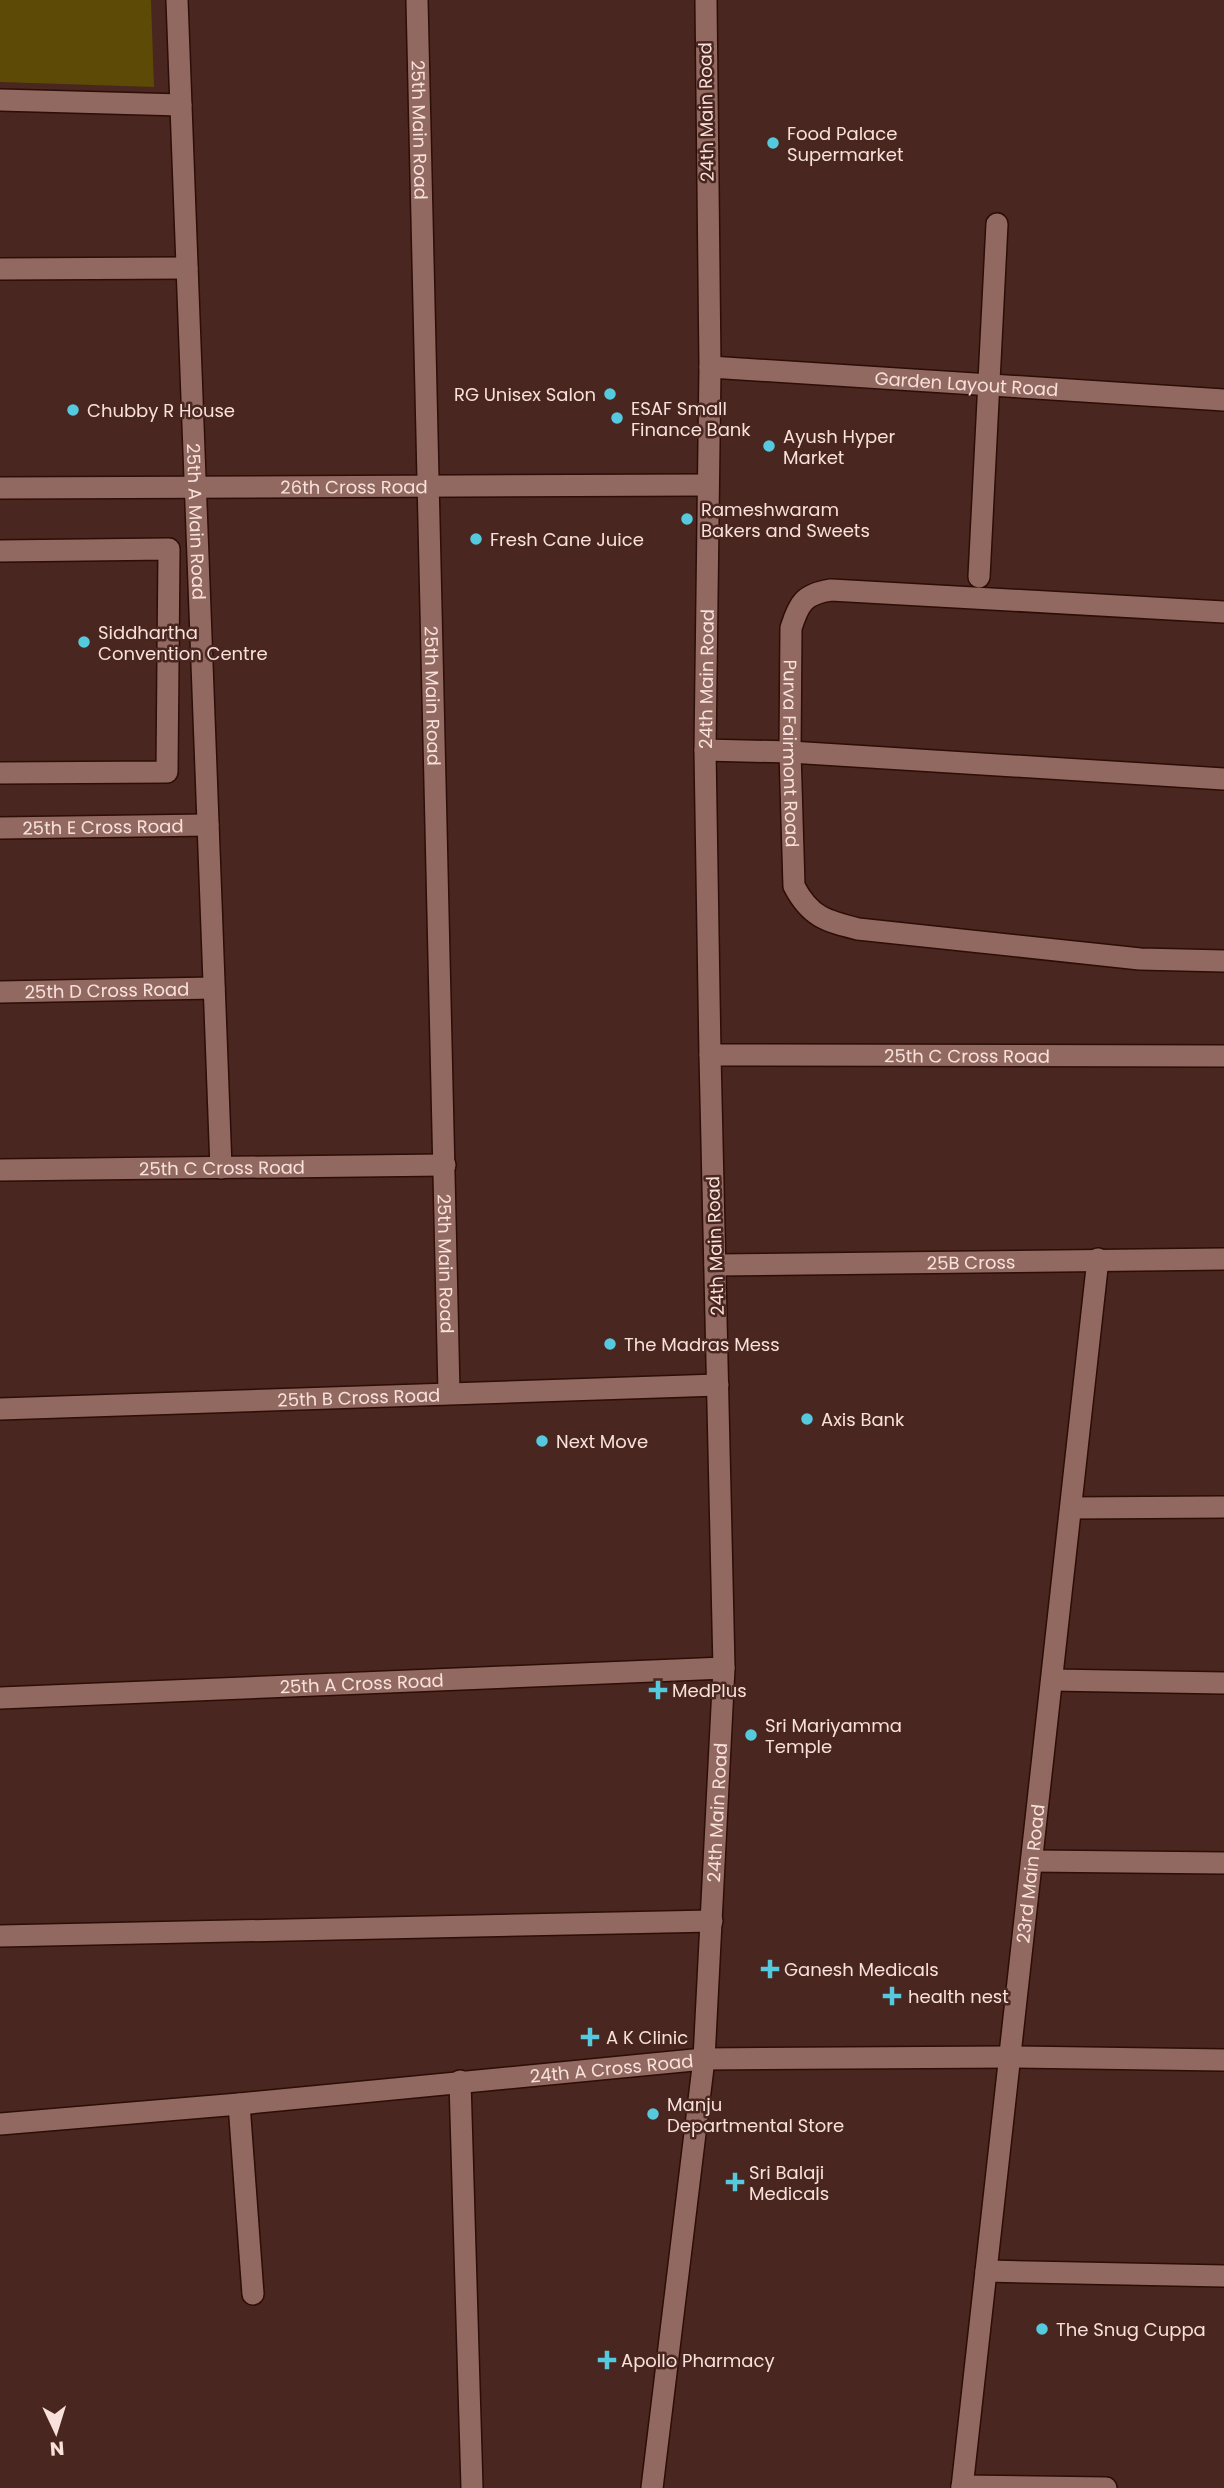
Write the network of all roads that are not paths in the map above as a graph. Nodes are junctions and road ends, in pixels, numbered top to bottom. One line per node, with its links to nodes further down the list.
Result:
1 (177, 0): 5 (street, 25th A Main Road)
2 (417, 0): 12 (street, 25th Main Road)
3 (706, 0): 9 (street, 24th Main Road)
4 (0, 100): 5 (street)
5 (181, 105): 7 (street, 25th A Main Road)
6 (996, 225): 10 (street)
7 (187, 268): 8 (street); 15 (street, 25th A Main Road)
8 (0, 269)
9 (709, 368): 10 (street, Garden Layout Road); 13 (street, 24th Main Road)
10 (989, 383): 11 (street, Garden Layout Road); 17 (street)
11 (1224, 400)
12 (429, 485): 13 (street, 26th Cross Road); 15 (street, 26th Cross Road); 30 (street, 25th Main Road)
13 (707, 485): 19 (street, 24th Main Road)
14 (0, 488): 15 (street, 26th Cross Road)
15 (195, 488): 23 (street, 25th A Main Road)
16 (0, 551): 21 (street)
17 (979, 577)
18 (1224, 612): 20 (street, Purva Fairmont Road)
19 (705, 750): 20 (street); 28 (street, 24th Main Road)
20 (790, 751): 22 (street); 25 (street, Purva Fairmont Road)
21 (0, 774)
22 (1224, 779)
23 (208, 825): 24 (street, 25th E Cross Road); 26 (street, 25th A Main Road)
24 (0, 828)
25 (1224, 961)
26 (214, 988): 27 (street, 25th D Cross Road); 31 (street, 25th A Main Road)
27 (0, 992)
28 (710, 1055): 29 (street, 25th C Cross Road); 35 (street, 24th Main Road)
29 (1224, 1056)
30 (445, 1165): 31 (street, 25th C Cross Road); 37 (street, 25th Main Road)
31 (221, 1168): 32 (street, 25th C Cross Road)
32 (0, 1170)
33 (1098, 1259): 34 (street, 25B Cross); 35 (street, 25B Cross); 40 (street, 23rd Main Road)
34 (1224, 1259)
35 (715, 1265): 36 (street, 24th Main Road)
36 (718, 1385): 37 (street, 25th B Cross Road); 41 (street, 24th Main Road)
37 (449, 1392): 38 (street, 25th B Cross Road)
38 (0, 1409)
39 (1224, 1507): 40 (street)
40 (1071, 1508): 42 (street, 23rd Main Road)
41 (724, 1668): 44 (street, 25th A Cross Road); 47 (street, 24th Main Road)
42 (1052, 1680): 43 (street); 45 (street, 23rd Main Road)
43 (1224, 1683)
44 (0, 1698)
45 (1032, 1861): 46 (street); 49 (street, 23rd Main Road)
46 (1224, 1863)
47 (712, 1921): 48 (street); 50 (street, 24th Main Road)
48 (0, 1936)
49 (1010, 2057): 50 (street, 24th A Cross Road); 51 (street, 24th A Cross Road); 55 (street, 23rd Main Road)
50 (704, 2059): 52 (street, 24th A Cross Road); 60 (street, 24th Main Road)
51 (1224, 2060)
52 (460, 2081): 53 (street, 24th A Cross Road); 59 (street)
53 (239, 2104): 54 (street, 24th A Cross Road); 57 (street)
54 (0, 2124)
55 (986, 2271): 56 (street); 58 (street, 23rd Main Road)
56 (1224, 2276)
57 (253, 2294)
58 (962, 2487): 61 (street)
59 (472, 2488)
60 (652, 2488)
61 (1106, 2488)

